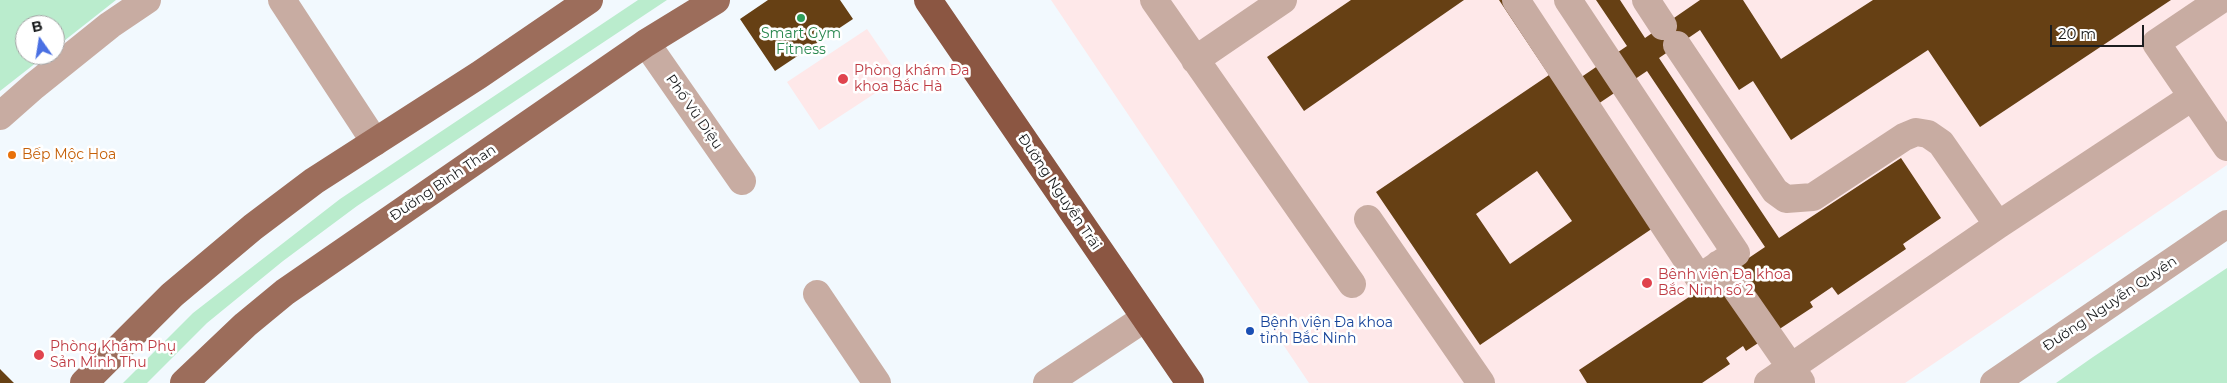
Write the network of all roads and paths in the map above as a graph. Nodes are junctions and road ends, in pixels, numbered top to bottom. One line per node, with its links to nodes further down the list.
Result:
1 (147, 0): 15 (street)
2 (282, 0): 16 (street)
3 (587, 0): 16 (main road)
4 (716, 0): 12 (main road, Đường Bình Than)
5 (928, 0): 25 (highway, Đường Nguyễn Trãi)
6 (1154, 0): 13 (street)
7 (1283, 0): 13 (street)
8 (1516, 0): 22 (street)
9 (1568, 0): 22 (street)
10 (1646, 0): 20 (street)
11 (2220, 0): 14 (street)
12 (646, 43): 18 (street, Phố Vũ Diệu); 28 (main road, Đường Bình Than)
13 (1195, 60): 23 (street)
14 (2192, 97): 17 (street); 20 (street)
15 (0, 116)
16 (375, 142): 27 (main road)
17 (2227, 147)
18 (742, 181)
19 (1368, 219): 32 (street)
20 (1998, 224): 26 (street)
21 (2227, 224): 34 (street, Đường Nguyễn Quyền)
22 (1719, 264): 26 (street)
23 (1352, 284)
24 (817, 294): 29 (street)
25 (1145, 318): 30 (street); 31 (highway, Đường Nguyễn Trãi)
26 (1796, 375): 33 (street)
27 (84, 383)
28 (184, 383)
29 (877, 383)
30 (1047, 383)
31 (1190, 383)
32 (1481, 383)
33 (1768, 383)
34 (1994, 383)

